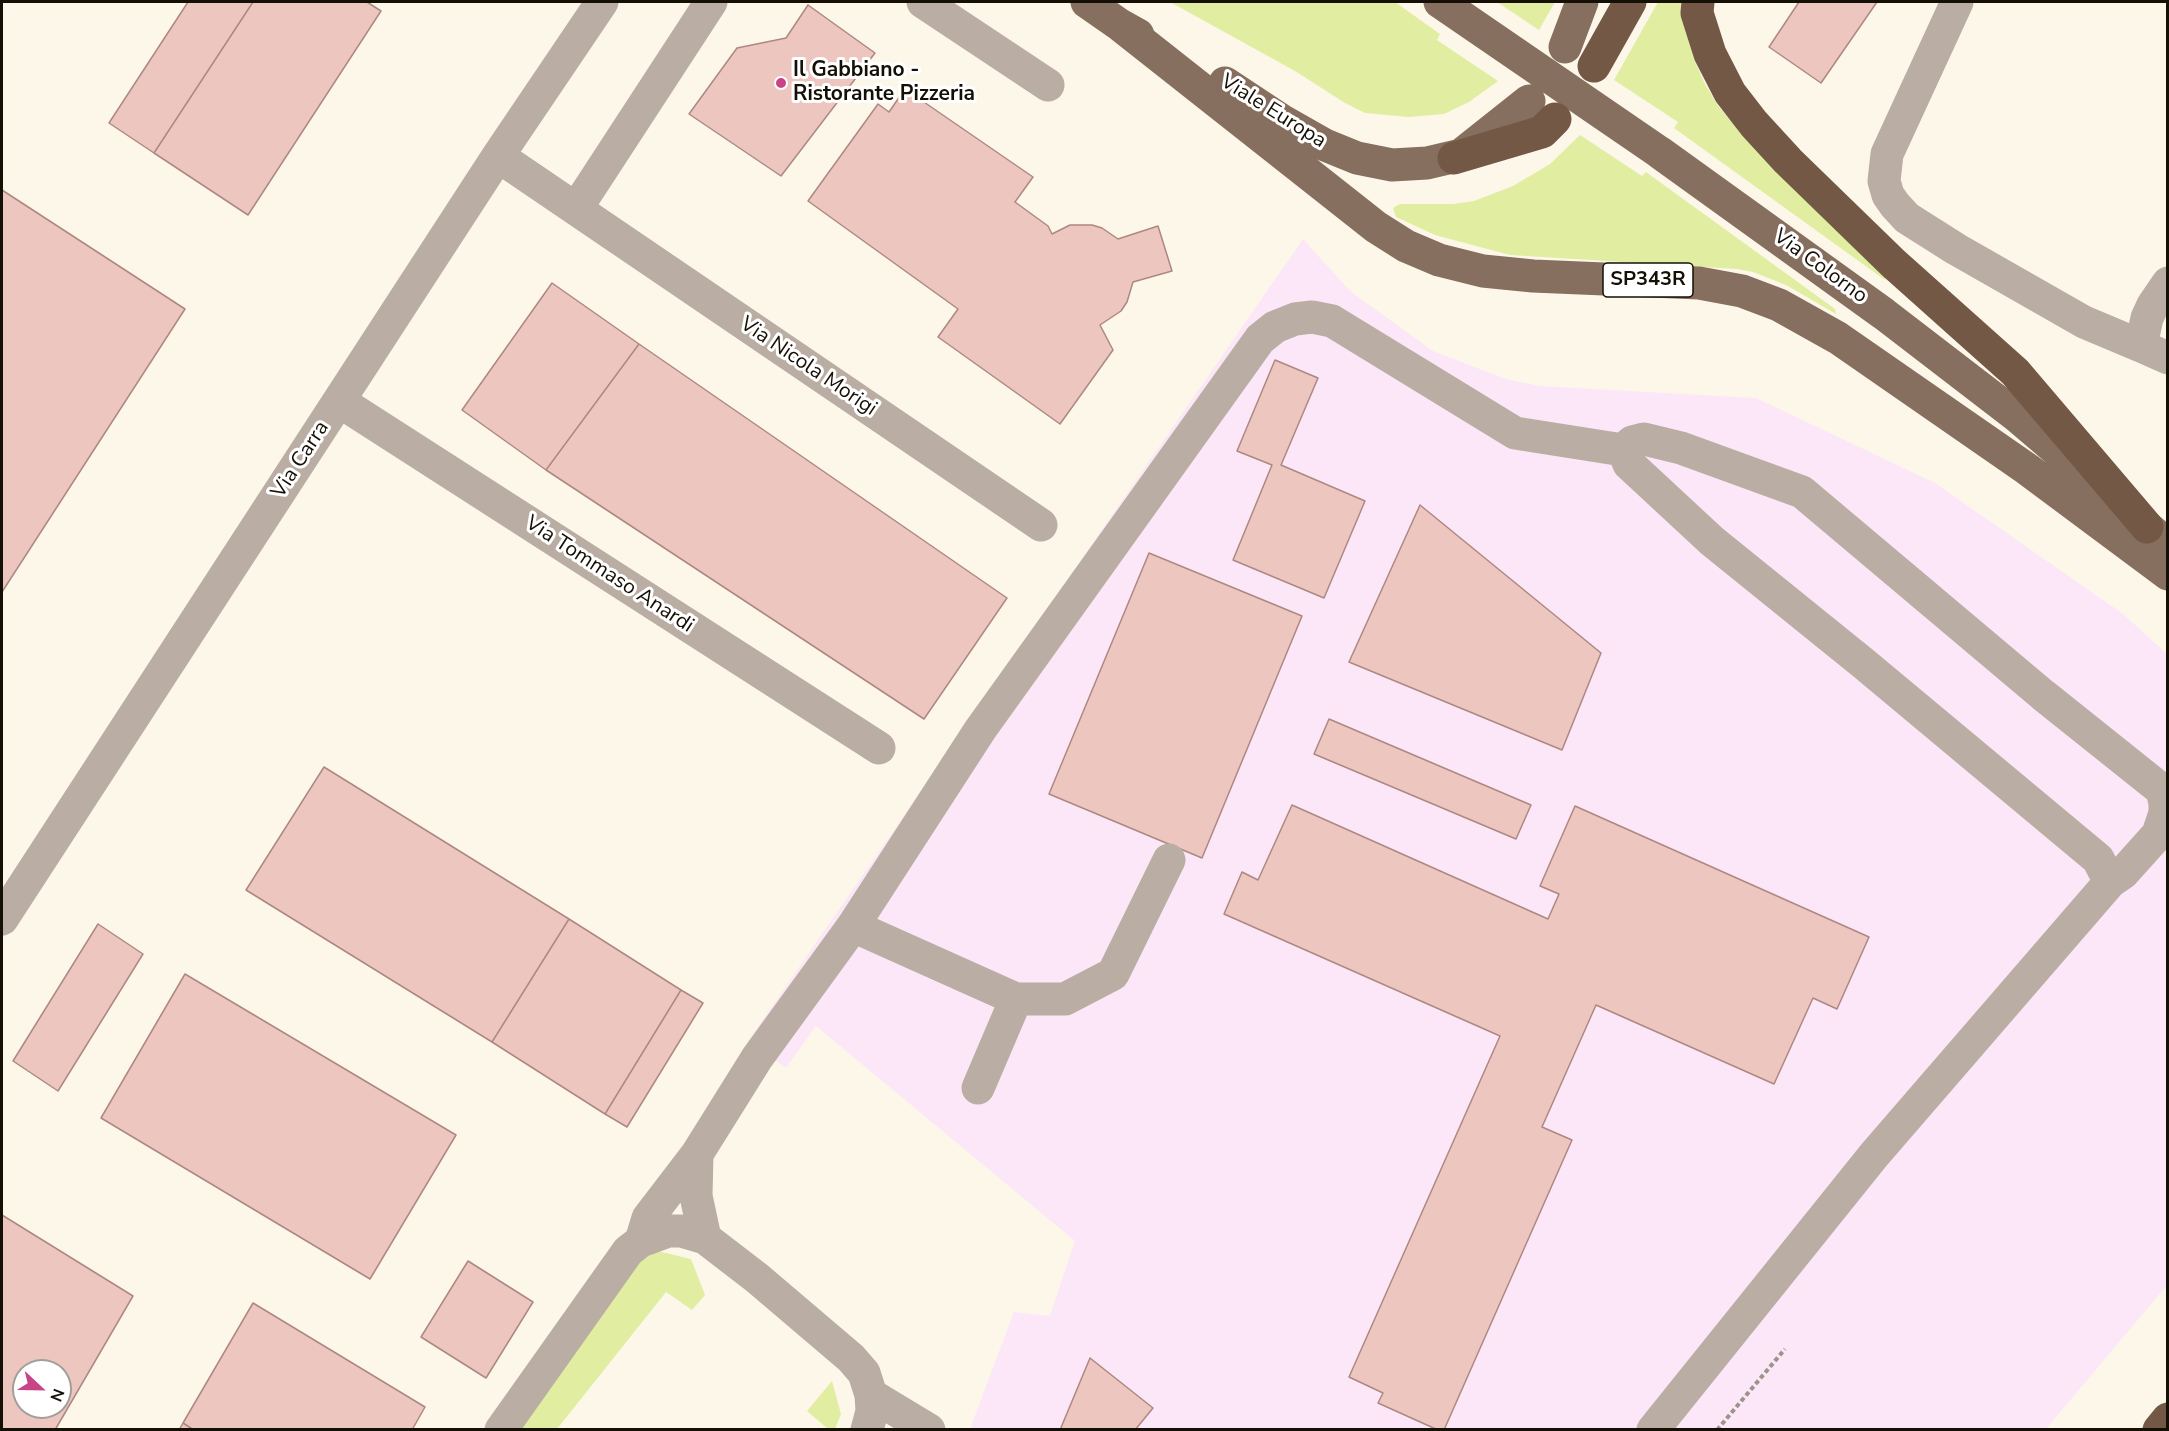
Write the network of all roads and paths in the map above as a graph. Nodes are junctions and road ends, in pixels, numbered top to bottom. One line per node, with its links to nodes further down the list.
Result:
1 (602, 2): 16 (street, Via Carra)
2 (711, 2): 18 (street)
3 (923, 2): 13 (street)
4 (1087, 2): 10 (main road, Viale Europa / SP343R)
5 (1582, 2): 11 (main road)
6 (1630, 2): 12 (highway)
7 (1698, 2): 24 (highway)
8 (1957, 2): 20 (street)
9 (1447, 7): 24 (main road, Via Colorno)
10 (1120, 25): 17 (main road, Viale Europa / SP343R); 25 (main road, SP343R)
11 (1565, 47)
12 (1594, 66)
13 (1048, 85)
14 (1529, 101): 17 (main road, Viale Europa / SP343R)
15 (1556, 119): 17 (highway)
16 (498, 156): 18 (street, Via Nicola Morigi); 21 (street, Via Carra)
17 (1454, 158)
18 (576, 208): 23 (street, Via Nicola Morigi)
19 (2168, 283): 20 (street)
20 (2154, 352)
21 (339, 402): 26 (street, Via Tommaso Anardi); 29 (street, Via Carra)
22 (1623, 450): 28 (street); 28 (street); 30 (street)
23 (1041, 525)
24 (2157, 536)
25 (2168, 574)
26 (879, 748)
27 (1169, 860): 31 (street)
28 (2110, 882): 42 (street)
29 (2, 920)
30 (853, 926): 31 (street); 33 (street)
31 (1016, 999): 32 (street)
32 (978, 1088)
33 (697, 1154): 34 (street); 35 (street)
34 (705, 1238): 35 (street); 37 (street)
35 (641, 1241): 39 (street)
36 (1785, 1349): 43 (path)
37 (871, 1395): 40 (street); 41 (street)
38 (2168, 1419): 44 (highway)
39 (501, 1430)
40 (867, 1430)
41 (929, 1430)
42 (1653, 1430)
43 (1717, 1430)
44 (2159, 1430)

